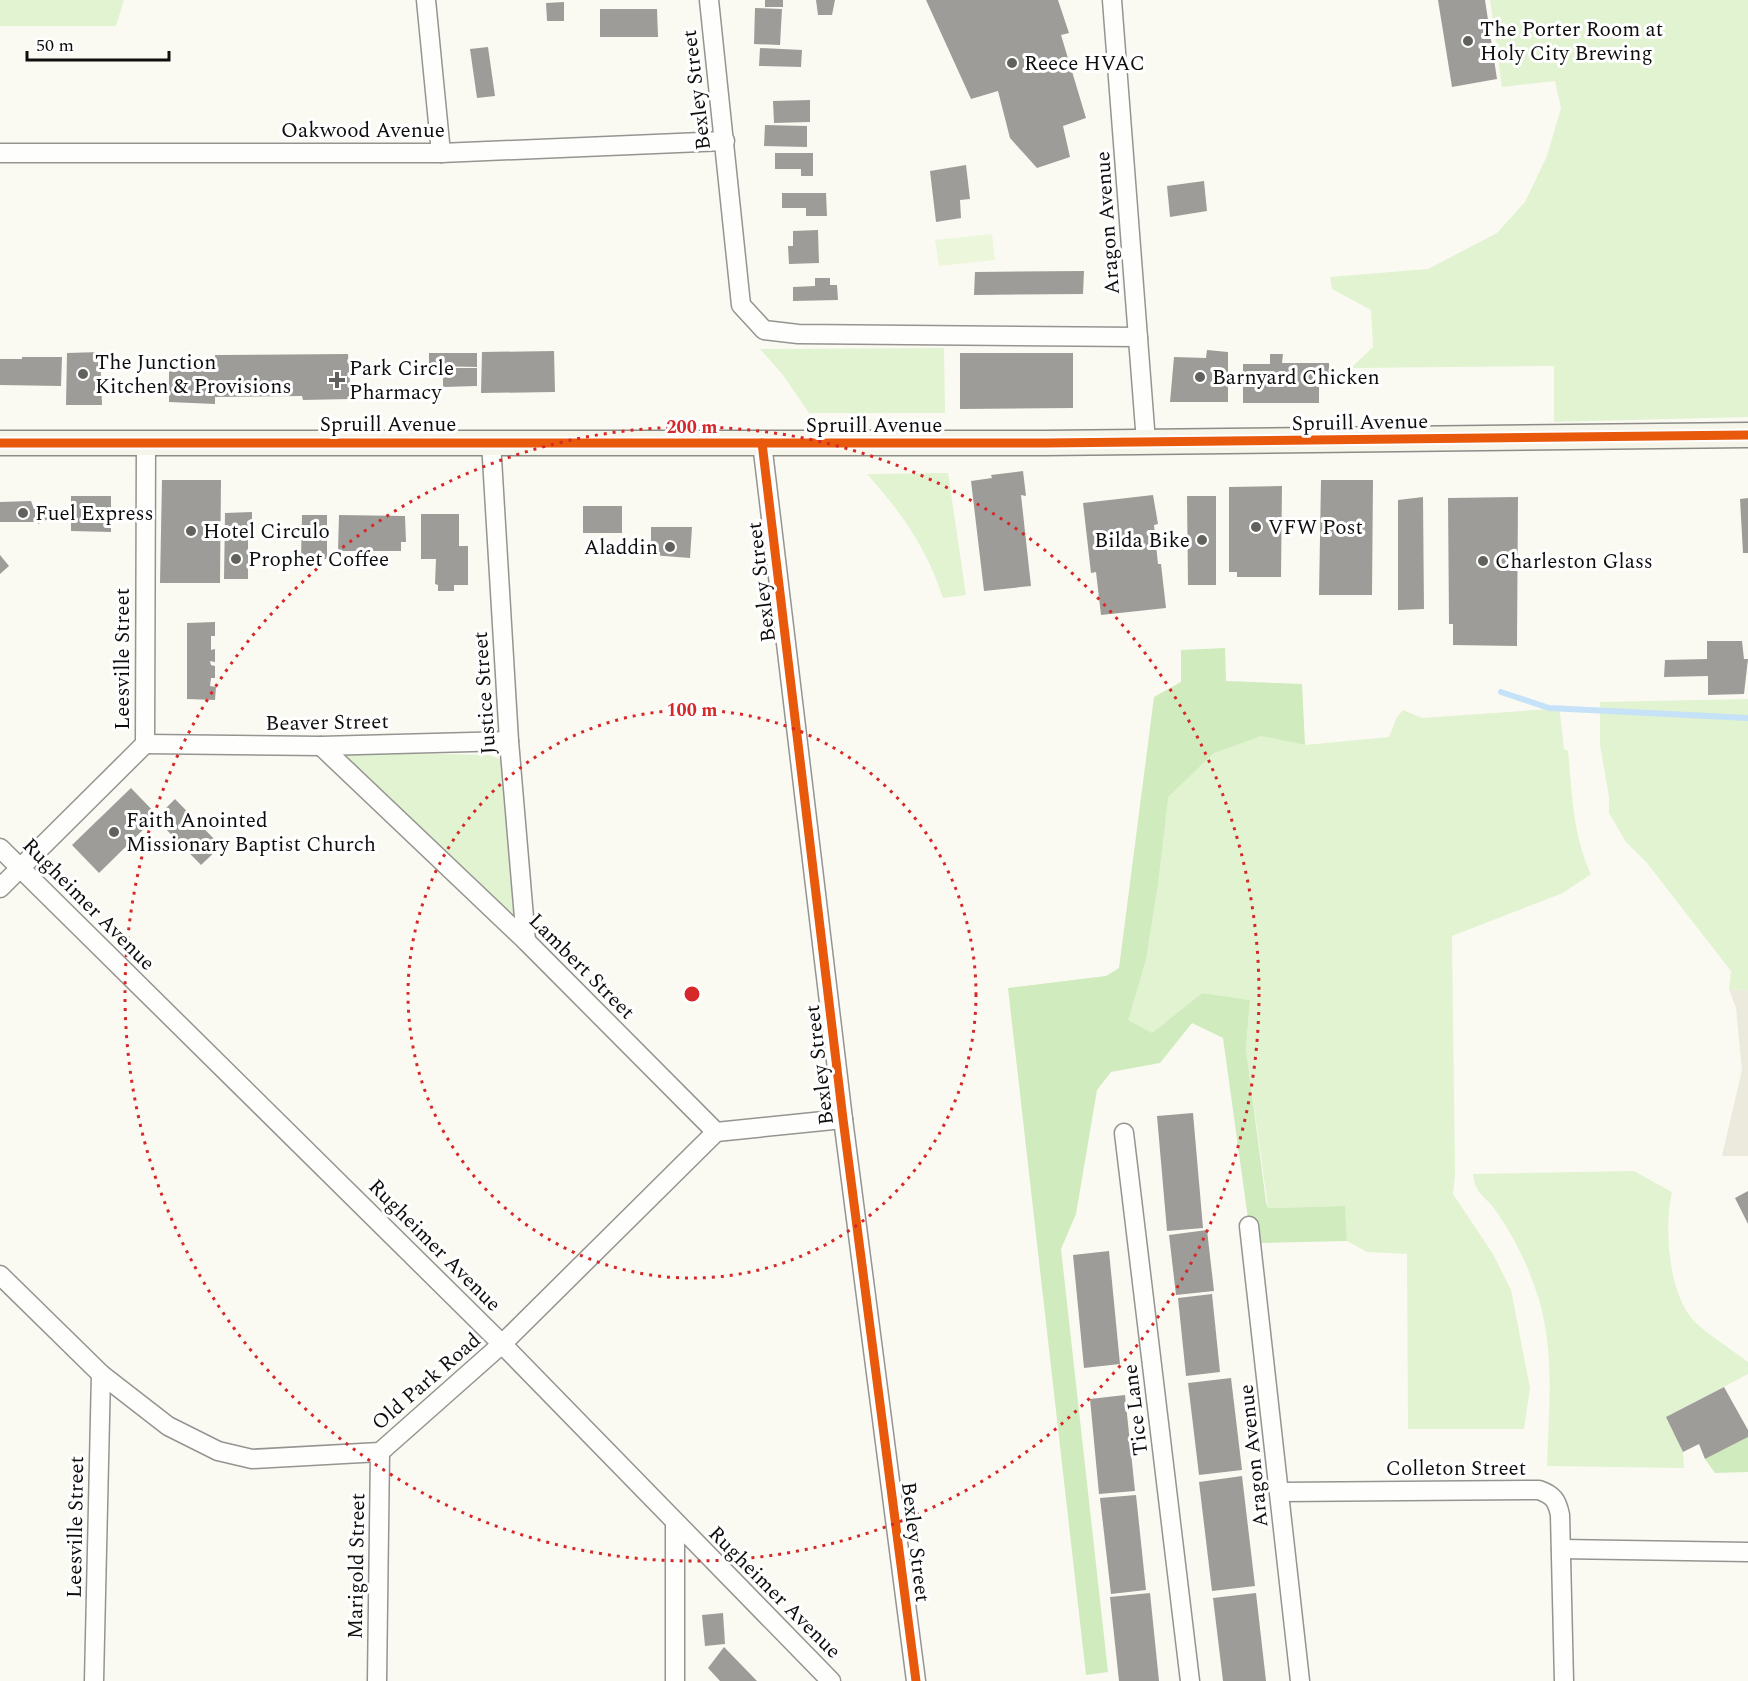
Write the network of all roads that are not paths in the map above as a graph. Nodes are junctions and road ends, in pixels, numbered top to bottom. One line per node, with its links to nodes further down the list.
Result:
1 (426, 0): 6 (street)
2 (709, 0): 4 (street, Bexley Street)
3 (1112, 0): 7 (street, Aragon Avenue)
4 (725, 141): 6 (street, Oakwood Avenue); 7 (street, Bexley Street)
5 (0, 153): 6 (street, Oakwood Avenue)
6 (441, 153)
7 (1138, 337): 11 (street, Aragon Avenue)
8 (1748, 435): 11 (street, Spruill Avenue)
9 (146, 442): 10 (street, Spruill Avenue); 12 (street, Spruill Avenue); 15 (street, Leesville Street)
10 (491, 442): 13 (street, Spruill Avenue); 14 (street, Justice Street)
11 (1146, 442): 13 (street, Spruill Avenue)
12 (0, 443)
13 (762, 443): 21 (street, Bexley Street)
14 (509, 741): 16 (street, Beaver Street); 20 (street, Justice Street)
15 (145, 744): 16 (street, Beaver Street); 18 (street, Leesville Street)
16 (321, 746): 20 (street, Lambert Street)
17 (0, 848): 18 (street, Rugheimer Avenue)
18 (21, 868): 19 (street, Leesville Street); 26 (street, Rugheimer Avenue)
19 (0, 888)
20 (526, 941): 22 (street, Lambert Street)
21 (843, 1119): 22 (street); 37 (street, Bexley Street)
22 (716, 1132): 26 (street, Old Park Road)
23 (1125, 1133): 38 (street, Tice Lane)
24 (1249, 1226): 29 (street, Aragon Avenue)
25 (0, 1275): 27 (street, Old Park Road)
26 (502, 1344): 28 (street, Old Park Road); 30 (street, Rugheimer Avenue)
27 (101, 1374): 28 (street, Old Park Road); 33 (street, Leesville Street)
28 (380, 1452): 34 (street, Marigold Street)
29 (1280, 1492): 31 (street, Colleton Street); 39 (street, Aragon Avenue)
30 (675, 1523): 35 (street); 36 (street, Rugheimer Avenue)
31 (1561, 1549): 32 (street); 40 (street, Colleton Street)
32 (1748, 1552)
33 (94, 1681)
34 (377, 1681)
35 (675, 1681)
36 (831, 1681)
37 (916, 1681)
38 (1190, 1681)
39 (1299, 1681)
40 (1564, 1681)

